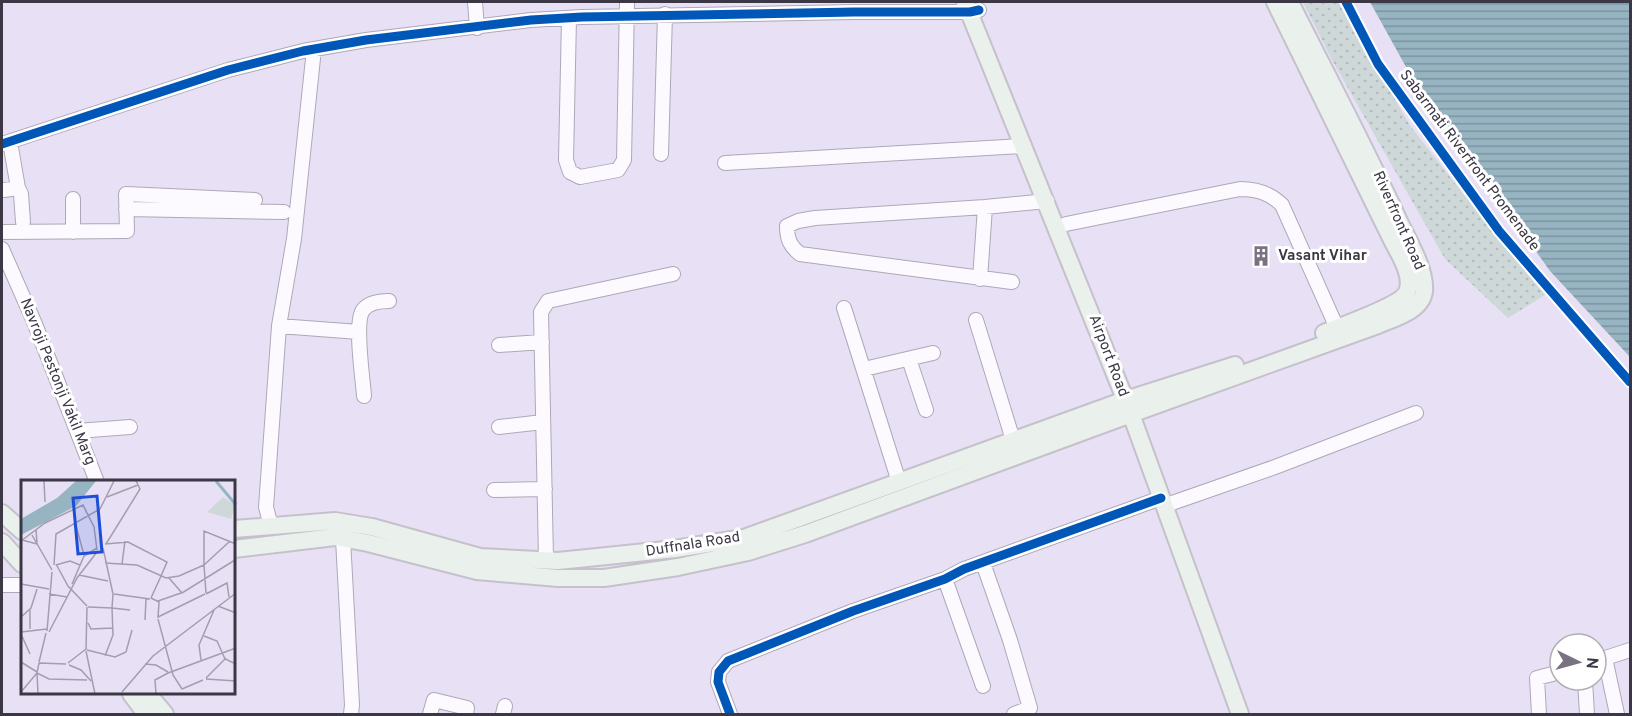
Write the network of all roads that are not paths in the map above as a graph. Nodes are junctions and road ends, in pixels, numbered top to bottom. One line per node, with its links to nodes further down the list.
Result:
1 (475, 2): 8 (street)
2 (1275, 2): 32 (main road, Riverfront Road)
3 (1290, 2): 40 (main road, Riverfront Road)
4 (972, 6): 6 (street); 11 (main road, Airport Road); 21 (main road, Airport Road)
5 (627, 9): 6 (street); 7 (street); 7 (street)
6 (665, 14): 12 (street)
7 (569, 18): 8 (street)
8 (477, 28): 9 (street)
9 (314, 50): 10 (street); 31 (street)
10 (6, 143): 20 (street)
11 (1024, 146): 13 (street); 16 (main road, Airport Road)
12 (661, 154)
13 (725, 163)
14 (74, 199): 23 (street)
15 (255, 200): 18 (street)
16 (1047, 201): 17 (street); 40 (main road, Airport Road)
17 (985, 207): 26 (street); 26 (street)
18 (126, 209): 19 (street); 23 (street)
19 (284, 212)
20 (22, 222)
21 (1066, 224): 32 (street); 40 (main road, Airport Road)
22 (2, 232): 23 (street)
23 (73, 232)
24 (2, 249): 46 (street, Navroji Pestonji Vakil Marg)
25 (673, 274): 34 (street)
26 (980, 279): 27 (street)
27 (1012, 282)
28 (389, 301): 33 (street)
29 (844, 308): 38 (street)
30 (976, 320): 47 (street)
31 (279, 326): 33 (street); 54 (street)
32 (1337, 328): 40 (main road, Riverfront Road)
33 (359, 332): 39 (street)
34 (542, 342): 35 (street); 43 (street)
35 (499, 345)
36 (933, 353): 37 (street)
37 (909, 359): 38 (street); 41 (street)
38 (864, 369): 49 (street)
39 (364, 396)
40 (1132, 406): 47 (main road, Duffnala Road); 52 (main road, Airport Road); 57 (main road)
41 (926, 410)
42 (1416, 413): 52 (street)
43 (543, 422): 45 (street); 50 (street)
44 (130, 427): 46 (street)
45 (499, 427)
46 (78, 431): 48 (street, Navroji Pestonji Vakil Marg)
47 (1013, 440): 49 (main road, Duffnala Road)
48 (96, 480)
49 (899, 482): 60 (main road, Duffnala Road)
50 (545, 489): 51 (street); 60 (street)
51 (494, 490)
52 (1167, 501): 62 (street); 81 (main road, Airport Road); 82 (main road, Airport Road)
53 (2, 513): 56 (main road)
54 (271, 526): 55 (main road, Duffnala Road); 60 (main road, Duffnala Road)
55 (236, 529)
56 (21, 530)
57 (344, 539): 59 (main road); 76 (street)
58 (2, 542): 61 (main road)
59 (236, 549)
60 (546, 560)
61 (21, 563)
62 (983, 563): 63 (street); 80 (street)
63 (945, 579): 70 (street); 79 (street)
64 (2, 585): 65 (street)
65 (21, 585)
66 (1630, 650): 67 (street)
67 (1608, 657)
68 (1548, 675): 83 (street)
69 (1608, 683): 85 (street)
70 (983, 686)
71 (1586, 692): 84 (street)
72 (132, 695): 74 (main road)
73 (150, 695): 75 (main road)
74 (146, 714)
75 (165, 714)
76 (351, 714)
77 (430, 714): 78 (street)
78 (466, 714)
79 (730, 714)
80 (1014, 714)
81 (1239, 714)
82 (1250, 714)
83 (1539, 714)
84 (1587, 714)
85 (1617, 714)

